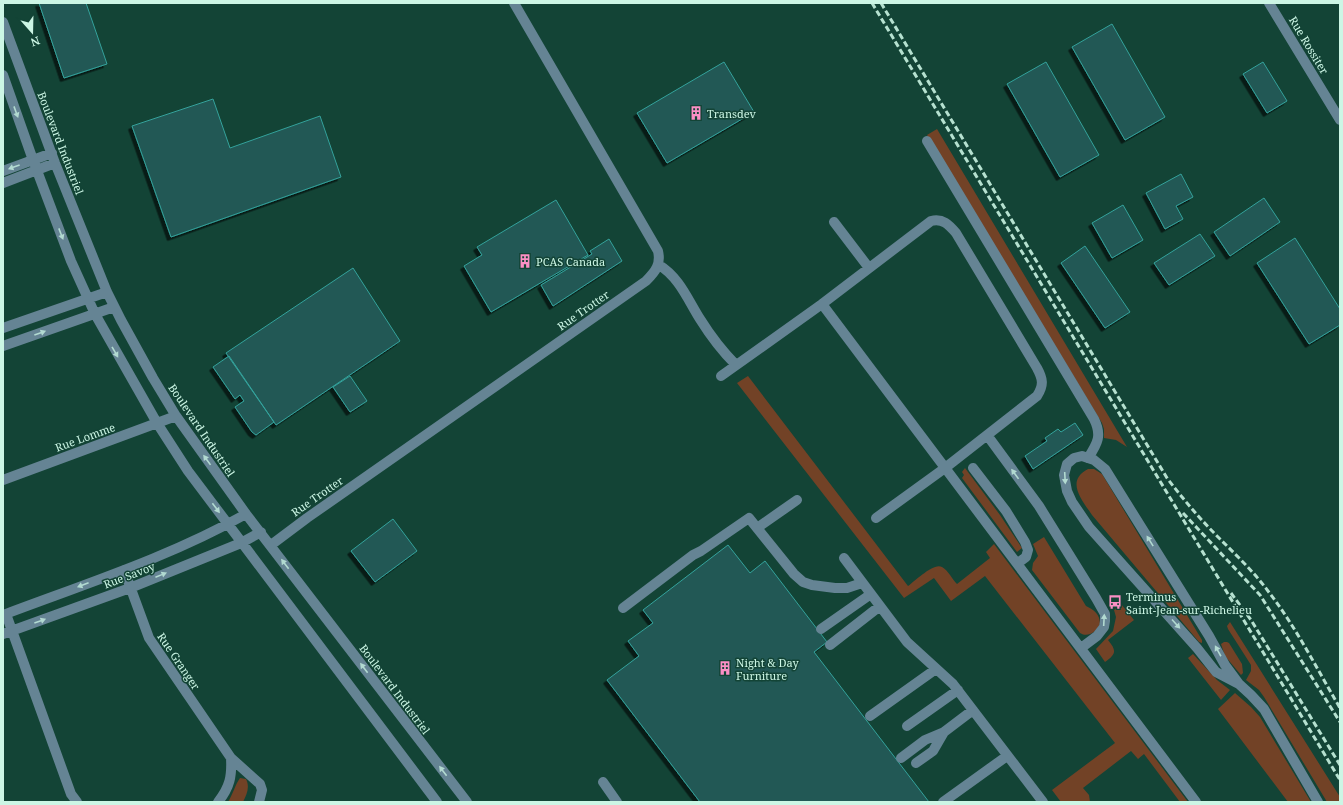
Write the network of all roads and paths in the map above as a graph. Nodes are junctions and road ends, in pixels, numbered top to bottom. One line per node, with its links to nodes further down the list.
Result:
1 (514, 3): 13 (street)
2 (1269, 3): 5 (street, Rue Rossiter)
3 (4, 26): 7 (street, Boulevard Industriel)
4 (3, 75): 8 (street, one-way to 8)
5 (1340, 120)
6 (926, 141): 27 (street)
7 (53, 158): 8 (street); 9 (street); 15 (street, Boulevard Industriel)
8 (33, 160): 9 (street); 10 (street, one-way to 10)
9 (38, 170): 11 (street); 16 (street, one-way to 16)
10 (3, 171)
11 (3, 183)
12 (834, 222): 14 (street)
13 (659, 265): 22 (street); 38 (street, Rue Trotter)
14 (869, 268): 17 (street); 26 (street)
15 (107, 292): 16 (street); 18 (street, Boulevard Industriel)
16 (88, 298): 19 (street); 20 (street)
17 (822, 304): 22 (street); 28 (street)
18 (114, 307): 19 (street); 24 (street, Boulevard Industriel)
19 (95, 314): 21 (street, one-way to 19); 25 (street, one-way to 25)
20 (3, 328)
21 (3, 346)
22 (736, 366): 23 (street)
23 (721, 376)
24 (176, 416): 25 (street, Rue Lomme); 32 (street, Boulevard Industriel, one-way to 24)
25 (157, 423): 30 (street, Rue Lomme); 34 (street, one-way to 34)
26 (987, 435): 28 (street); 51 (street, one-way to 26)
27 (1088, 458): 53 (street, one-way to 27); 53 (street, one-way to 53)
28 (945, 468): 33 (street); 40 (street)
29 (973, 468): 40 (street)
30 (3, 480)
31 (797, 500): 35 (street)
32 (246, 514): 34 (street, Rue Savoy); 36 (street, Boulevard Industriel)
33 (876, 518)
34 (228, 524): 37 (street); 41 (street, Rue Savoy)
35 (757, 528): 42 (street); 46 (street)
36 (261, 532): 37 (street, Rue Savoy); 38 (street, Boulevard Industriel)
37 (241, 543): 43 (street, Rue Savoy, one-way to 37); 67 (street)
38 (271, 545): 68 (street, Boulevard Industriel, one-way to 38)
39 (844, 558): 42 (street)
40 (1018, 564): 51 (street)
41 (124, 570): 43 (street, Rue Granger); 47 (street, Rue Savoy, one-way to 47)
42 (862, 582): 44 (street)
43 (130, 588): 49 (street, Rue Savoy, one-way to 43); 60 (street, Rue Granger)
44 (871, 594): 45 (street); 48 (street)
45 (880, 606): 50 (street); 52 (street)
46 (623, 608)
47 (4, 615): 49 (street)
48 (821, 629)
49 (7, 633): 64 (street)
50 (830, 645)
51 (1080, 648): 72 (street)
52 (936, 669): 54 (street); 56 (street)
53 (1239, 684): 73 (street)
54 (958, 690): 55 (street); 57 (street)
55 (973, 710): 58 (street); 59 (street)
56 (870, 716)
57 (907, 726)
58 (944, 732): 61 (street); 62 (street)
59 (1007, 756): 70 (street); 71 (street)
60 (231, 758): 65 (street); 66 (street, Rue Granger)
61 (901, 758)
62 (916, 763)
63 (604, 782): 69 (street)
64 (77, 802)
65 (218, 802)
66 (259, 802)
67 (437, 802)
68 (467, 802)
69 (618, 802)
70 (943, 802)
71 (1043, 802)
72 (1196, 802)
73 (1318, 802)

